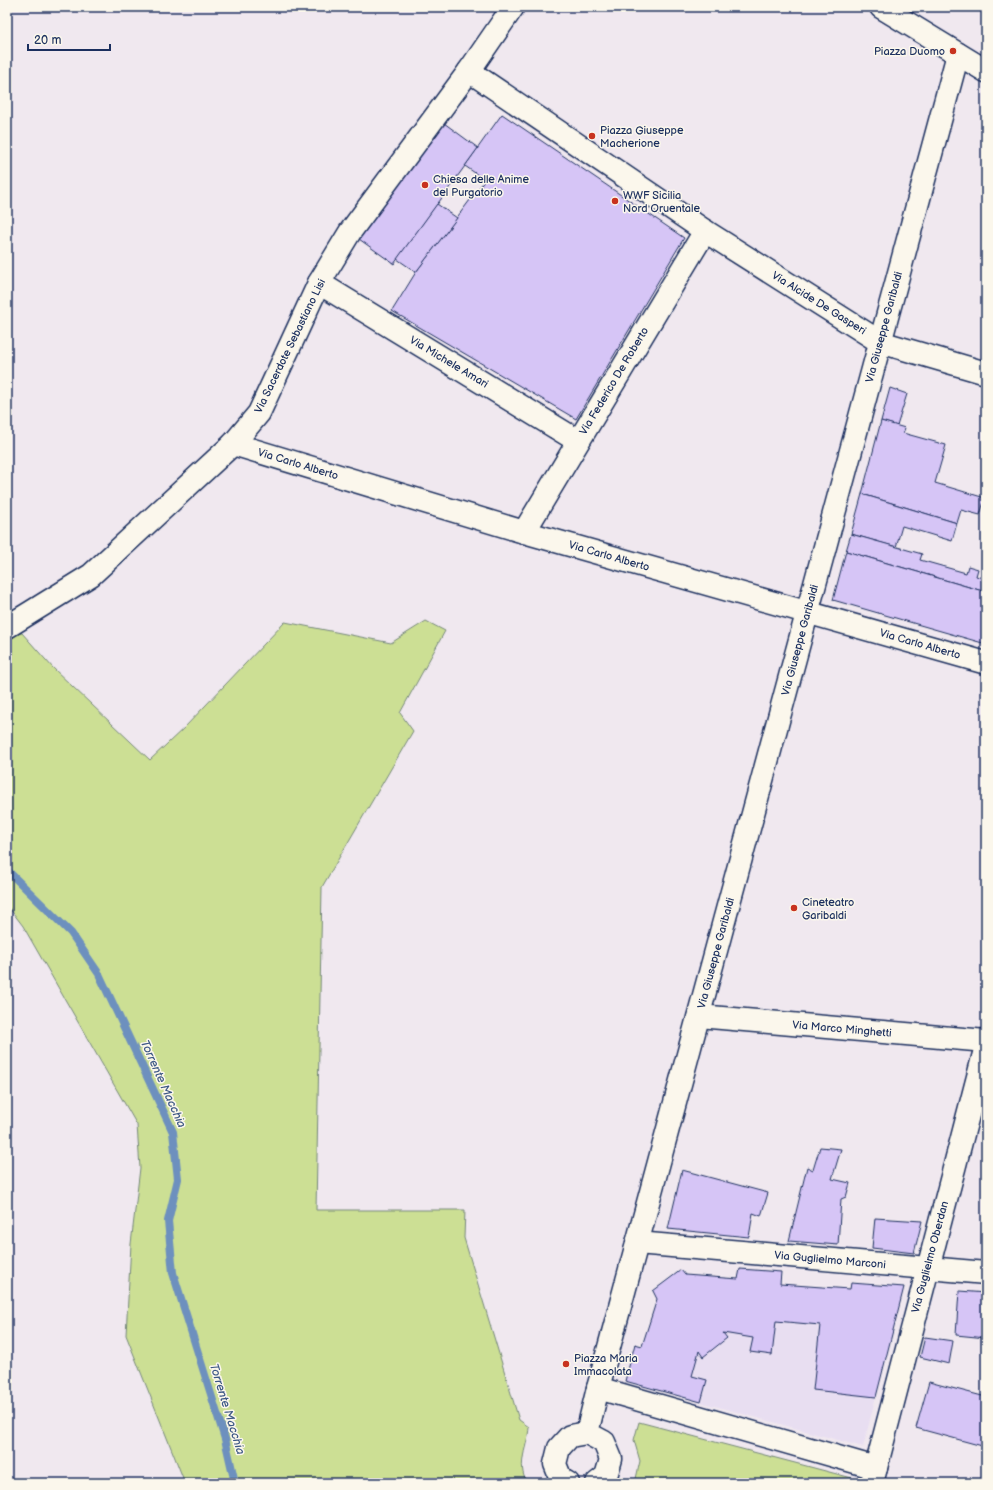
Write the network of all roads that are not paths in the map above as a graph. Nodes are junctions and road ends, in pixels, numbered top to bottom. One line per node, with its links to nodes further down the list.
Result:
1 (513, 7): 4 (street, Via Sacerdote Sebastiano Lisi)
2 (881, 7): 3 (street)
3 (958, 54): 5 (street); 8 (street, Via Giuseppe Garibaldi)
4 (469, 71): 6 (street, Via Alcide De Gasperi); 7 (street, Via Sacerdote Sebastiano Lisi)
5 (986, 71)
6 (705, 231): 8 (street, Via Alcide De Gasperi); 10 (street, Via Federico De Roberto)
7 (319, 284): 10 (street, Via Michele Amari); 11 (street, Via Sacerdote Sebastiano Lisi)
8 (880, 342): 9 (street, Via Alcide De Gasperi); 13 (street, Via Giuseppe Garibaldi)
9 (986, 373)
10 (578, 441): 12 (street, Via Federico De Roberto)
11 (233, 444): 12 (street, Via Carlo Alberto); 14 (street, Via Sacerdote Sebastiano Lisi)
12 (524, 532): 13 (street, Via Carlo Alberto)
13 (808, 612): 15 (street, Via Carlo Alberto); 16 (street, Via Giuseppe Garibaldi)
14 (7, 628)
15 (986, 663)
16 (698, 1016): 17 (street, Via Marco Minghetti); 19 (street, Via Giuseppe Garibaldi)
17 (986, 1041)
18 (986, 1046): 20 (street, Via Guglielmo Oberdan)
19 (640, 1235): 20 (street, Via Guglielmo Marconi); 22 (street, Via Giuseppe Garibaldi)
20 (927, 1268): 21 (street, Via Guglielmo Marconi); 24 (street, Via Guglielmo Oberdan)
21 (986, 1273)
22 (598, 1388): 23 (street, Via Giuseppe Garibaldi); 24 (street)
23 (586, 1433): 25 (street); 26 (street)
24 (874, 1476)
25 (568, 1483)
26 (597, 1483)

